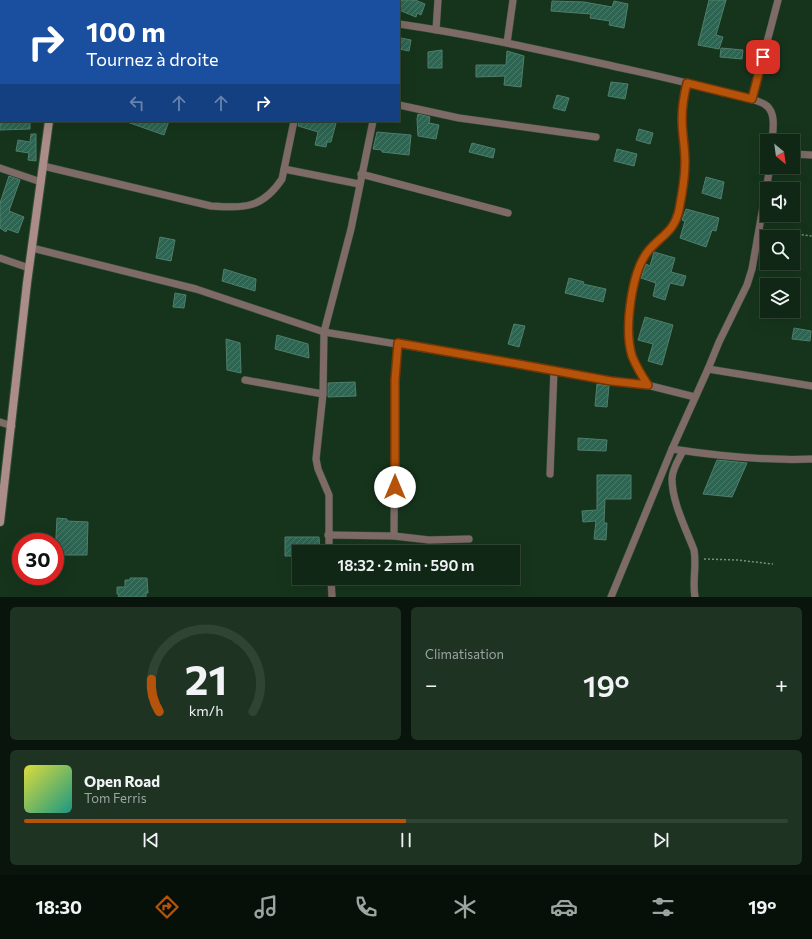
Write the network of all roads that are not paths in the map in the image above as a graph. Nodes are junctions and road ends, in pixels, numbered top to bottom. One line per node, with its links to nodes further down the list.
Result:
1 (438, 0): 5 (street)
2 (513, 0): 6 (street)
3 (778, 0): 8 (street)
4 (400, 24): 5 (street)
5 (436, 30): 6 (street)
6 (507, 43): 7 (street)
7 (687, 83): 8 (street); 33 (street)
8 (752, 99): 13 (street)
9 (400, 105): 14 (street)
10 (49, 122): 17 (main road)
11 (294, 122): 19 (street)
12 (373, 122): 20 (street)
13 (773, 134)
14 (596, 137)
15 (800, 155): 16 (street)
16 (812, 156)
17 (43, 166): 19 (street); 22 (main road)
18 (0, 168): 22 (street)
19 (284, 169): 23 (street)
20 (361, 174): 23 (street); 24 (street)
21 (769, 174): 30 (street)
22 (41, 182): 25 (main road)
23 (359, 184): 28 (street)
24 (508, 213)
25 (32, 248): 27 (main road); 28 (street)
26 (0, 258): 27 (street)
27 (30, 268): 38 (main road)
28 (324, 332): 29 (street); 35 (street)
29 (398, 343): 31 (street); 45 (street)
30 (708, 369): 34 (street); 36 (street)
31 (554, 370): 33 (street); 42 (street)
32 (245, 380): 35 (street)
33 (648, 385): 36 (street)
34 (812, 386)
35 (322, 394): 44 (street)
36 (695, 397): 39 (street)
37 (0, 422): 38 (street)
38 (12, 426): 43 (main road)
39 (672, 449): 40 (street); 50 (street)
40 (683, 450): 41 (street); 51 (street)
41 (812, 459)
42 (550, 474)
43 (0, 522)
44 (328, 534): 45 (street); 47 (street)
45 (394, 536): 46 (street)
46 (469, 539)
47 (329, 545)
48 (331, 585): 49 (street)
49 (332, 597)
50 (611, 597)
51 (695, 597)

